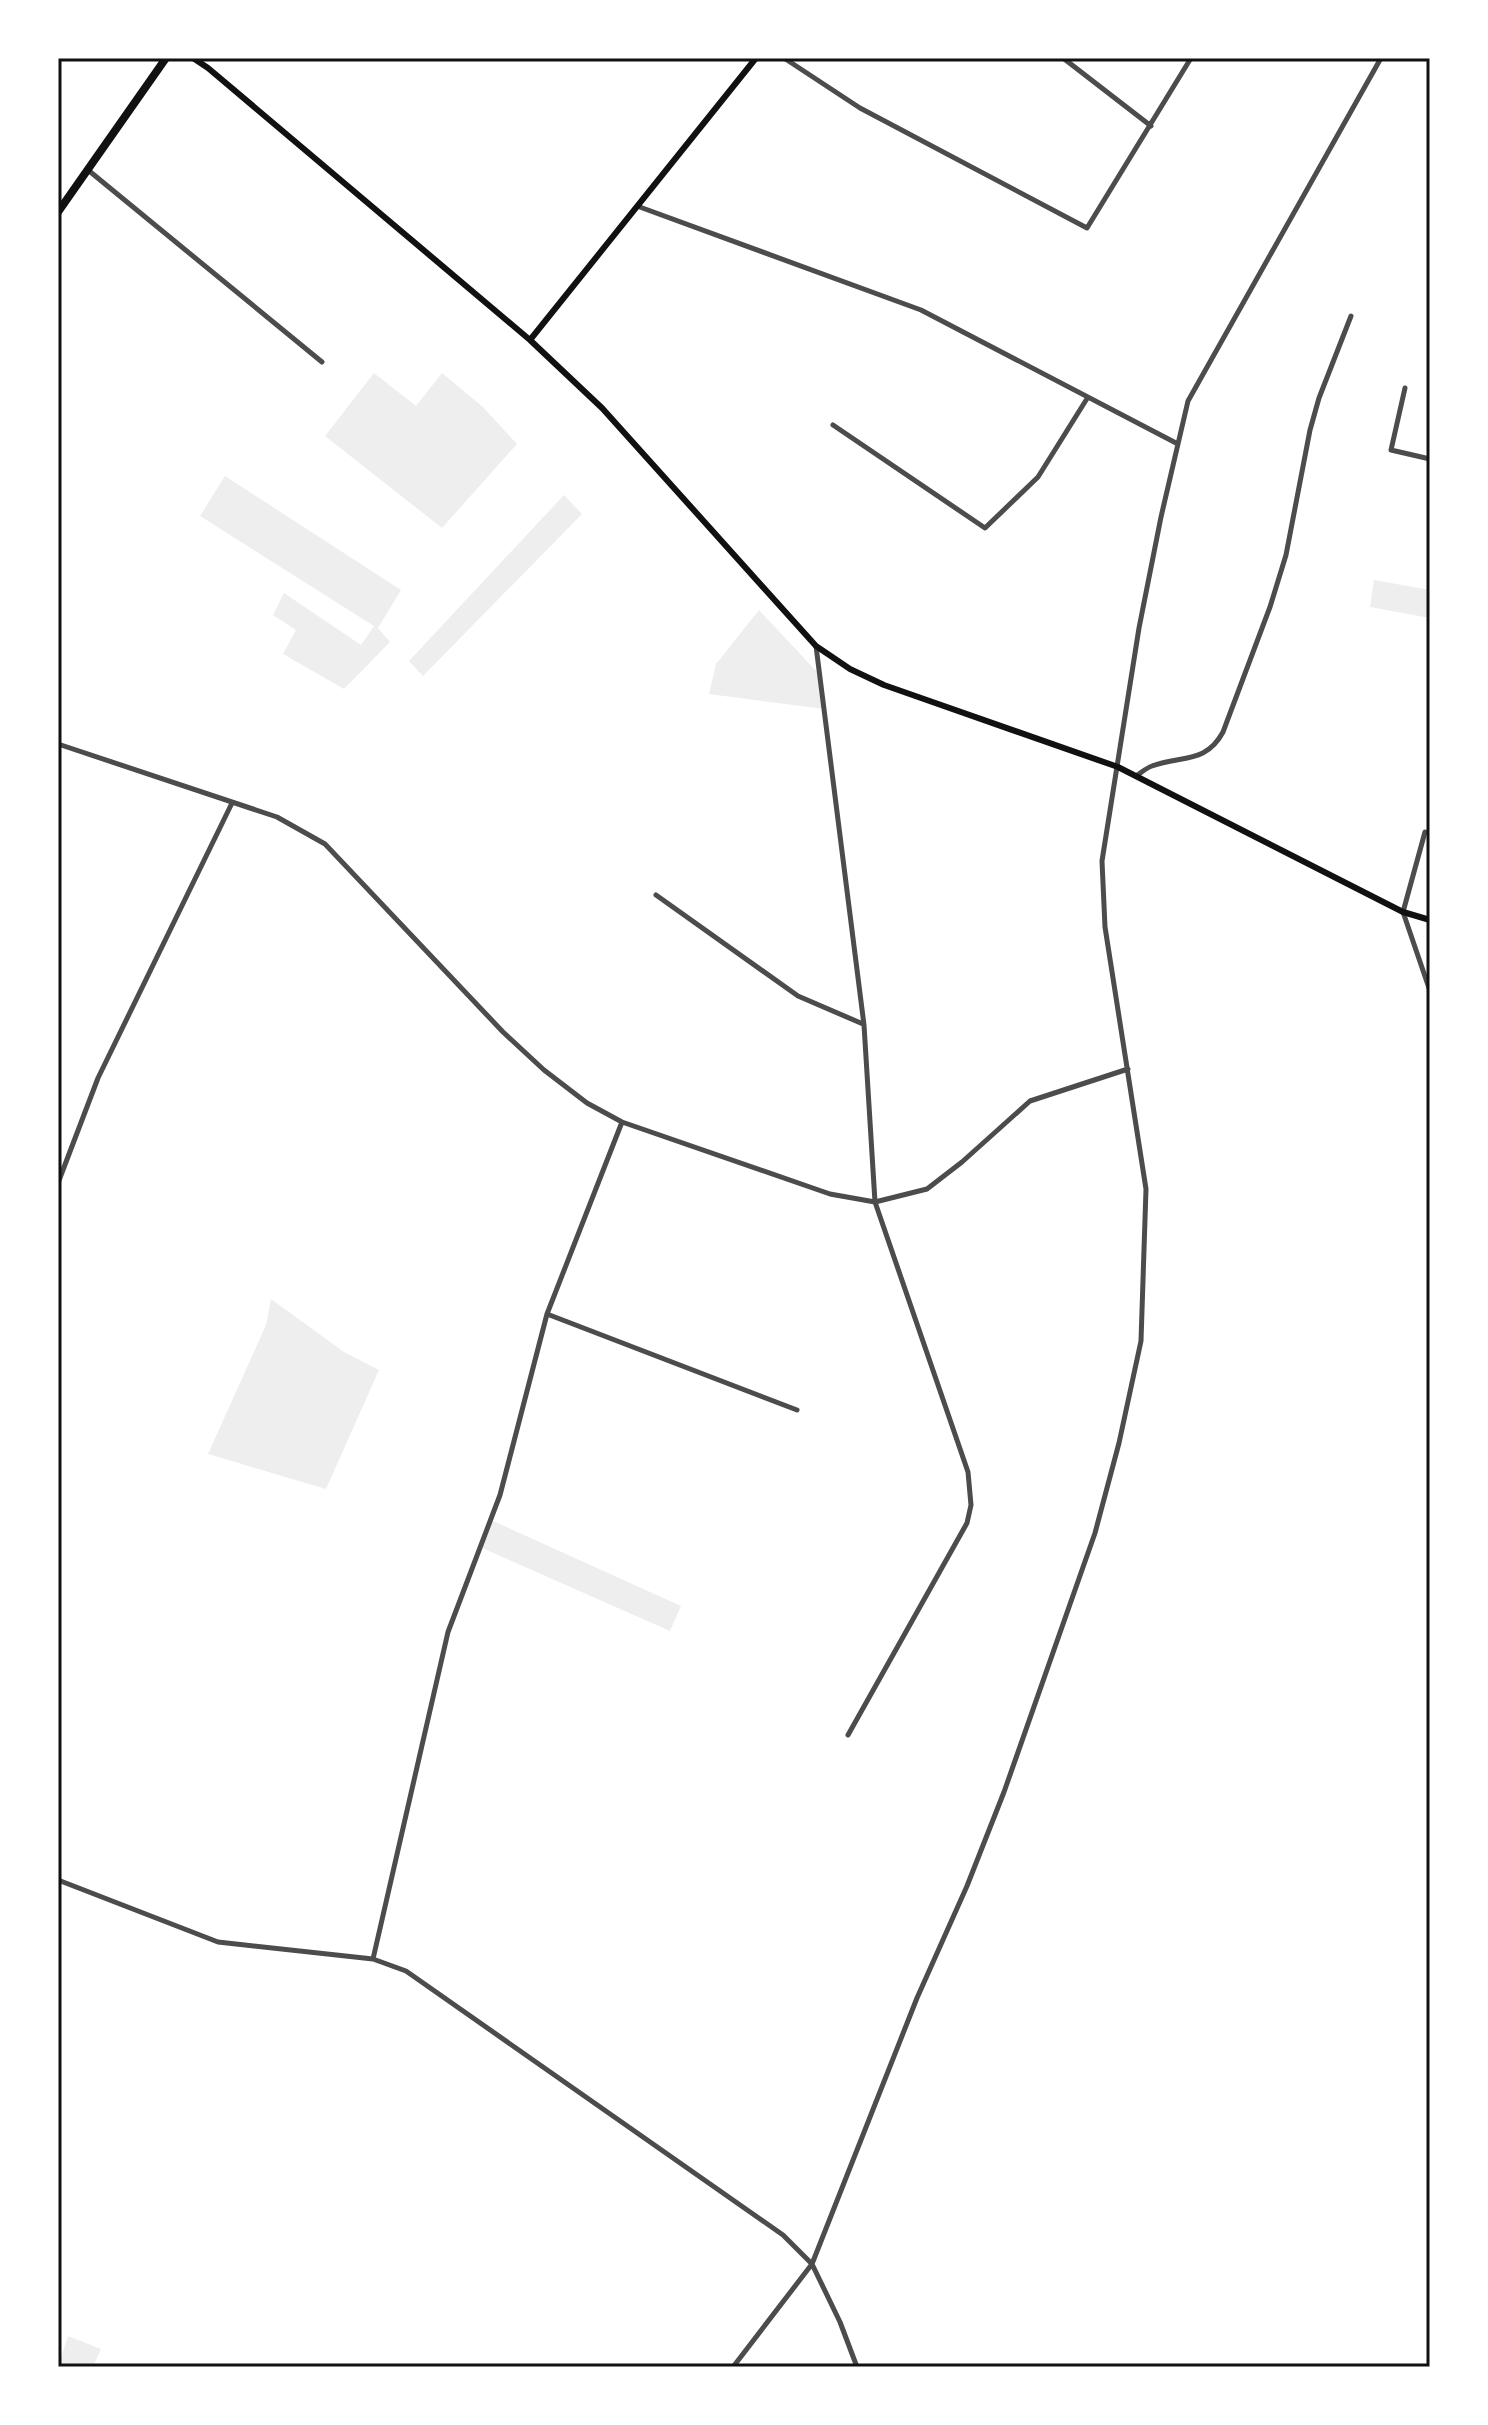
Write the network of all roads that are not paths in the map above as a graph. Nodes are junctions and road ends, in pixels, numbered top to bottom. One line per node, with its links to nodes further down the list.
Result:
1 (166, 58): 9 (highway)
2 (193, 58): 13 (main road)
3 (756, 58): 10 (main road)
4 (784, 58): 8 (street)
5 (1063, 58): 8 (street)
6 (1191, 58): 8 (street)
7 (1381, 58): 18 (street)
8 (1152, 126)
9 (87, 170): 11 (highway); 14 (street)
10 (637, 206): 13 (main road); 16 (street)
11 (58, 212)
12 (1351, 316): 23 (street)
13 (530, 340): 20 (main road)
14 (322, 362)
15 (1405, 388): 19 (street)
16 (1088, 397): 17 (street); 18 (street)
17 (833, 425)
18 (1176, 443): 22 (street)
19 (1430, 459)
20 (816, 646): 22 (main road); 30 (street)
21 (58, 744): 24 (street)
22 (1117, 770): 23 (main road); 31 (street)
23 (1136, 776): 27 (main road)
24 (232, 803): 32 (street); 33 (street)
25 (1425, 832): 27 (street)
26 (656, 895): 30 (street)
27 (1403, 912): 28 (main road); 29 (street)
28 (1430, 920)
29 (1430, 991)
30 (864, 1025): 34 (street)
31 (1128, 1069): 34 (street); 40 (street)
32 (622, 1122): 34 (street); 35 (street)
33 (58, 1183)
34 (875, 1202): 37 (street)
35 (547, 1314): 36 (street); 39 (street)
36 (797, 1410)
37 (848, 1735)
38 (58, 1880): 39 (street)
39 (373, 1959): 40 (street)
40 (812, 2264): 41 (street); 42 (street)
41 (733, 2367)
42 (857, 2367)

